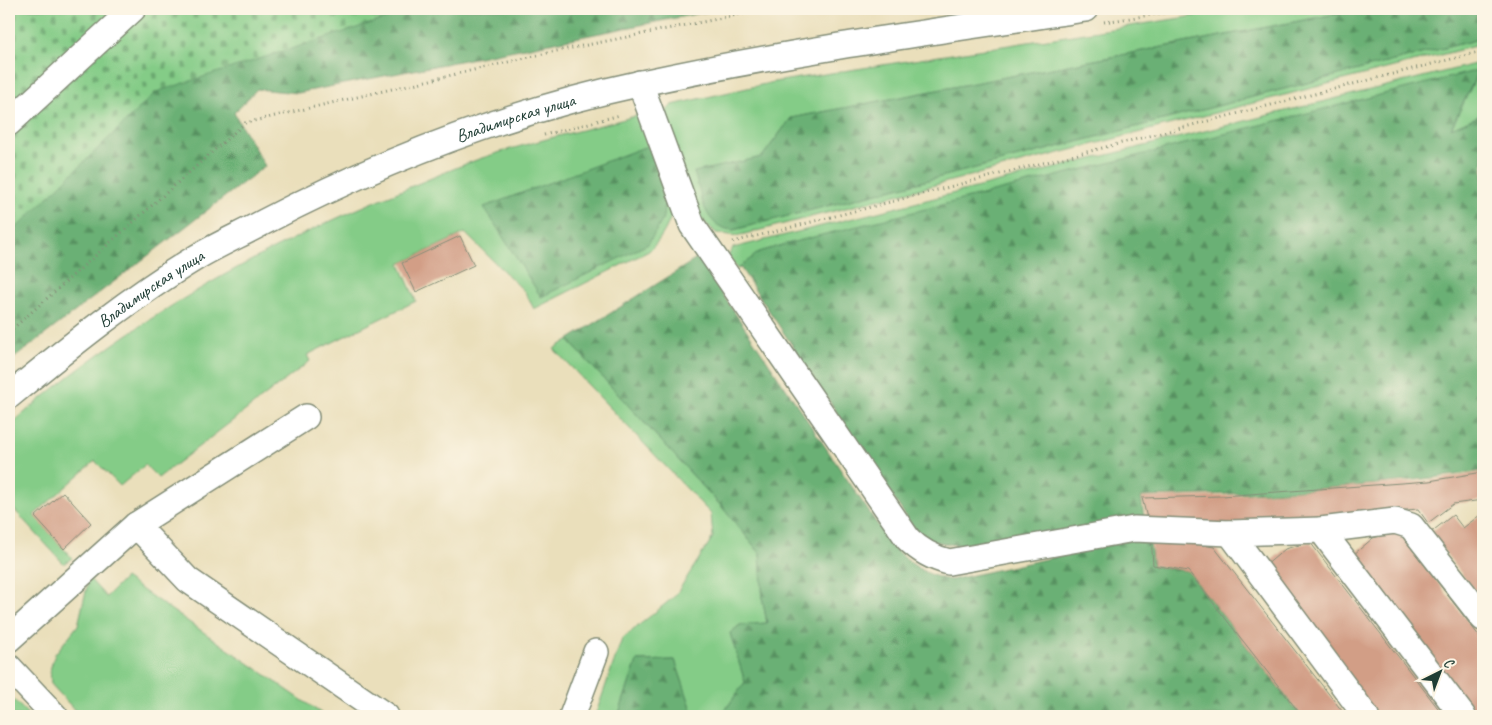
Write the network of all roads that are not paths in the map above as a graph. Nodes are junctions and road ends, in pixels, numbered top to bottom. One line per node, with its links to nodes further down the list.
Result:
1 (134, 9): 4 (street)
2 (1094, 16): 3 (street, Владимирская улица)
3 (640, 83): 5 (street, Владимирская улица); 9 (street)
4 (9, 123)
5 (9, 396)
6 (306, 417): 7 (street)
7 (136, 525): 11 (street); 15 (street)
8 (1321, 530): 9 (street); 10 (street); 18 (street)
9 (1230, 533): 17 (street)
10 (1483, 618)
11 (9, 639)
12 (596, 652): 16 (street)
13 (9, 667): 14 (street)
14 (55, 716)
15 (386, 716)
16 (572, 716)
17 (1366, 716)
18 (1463, 716)

